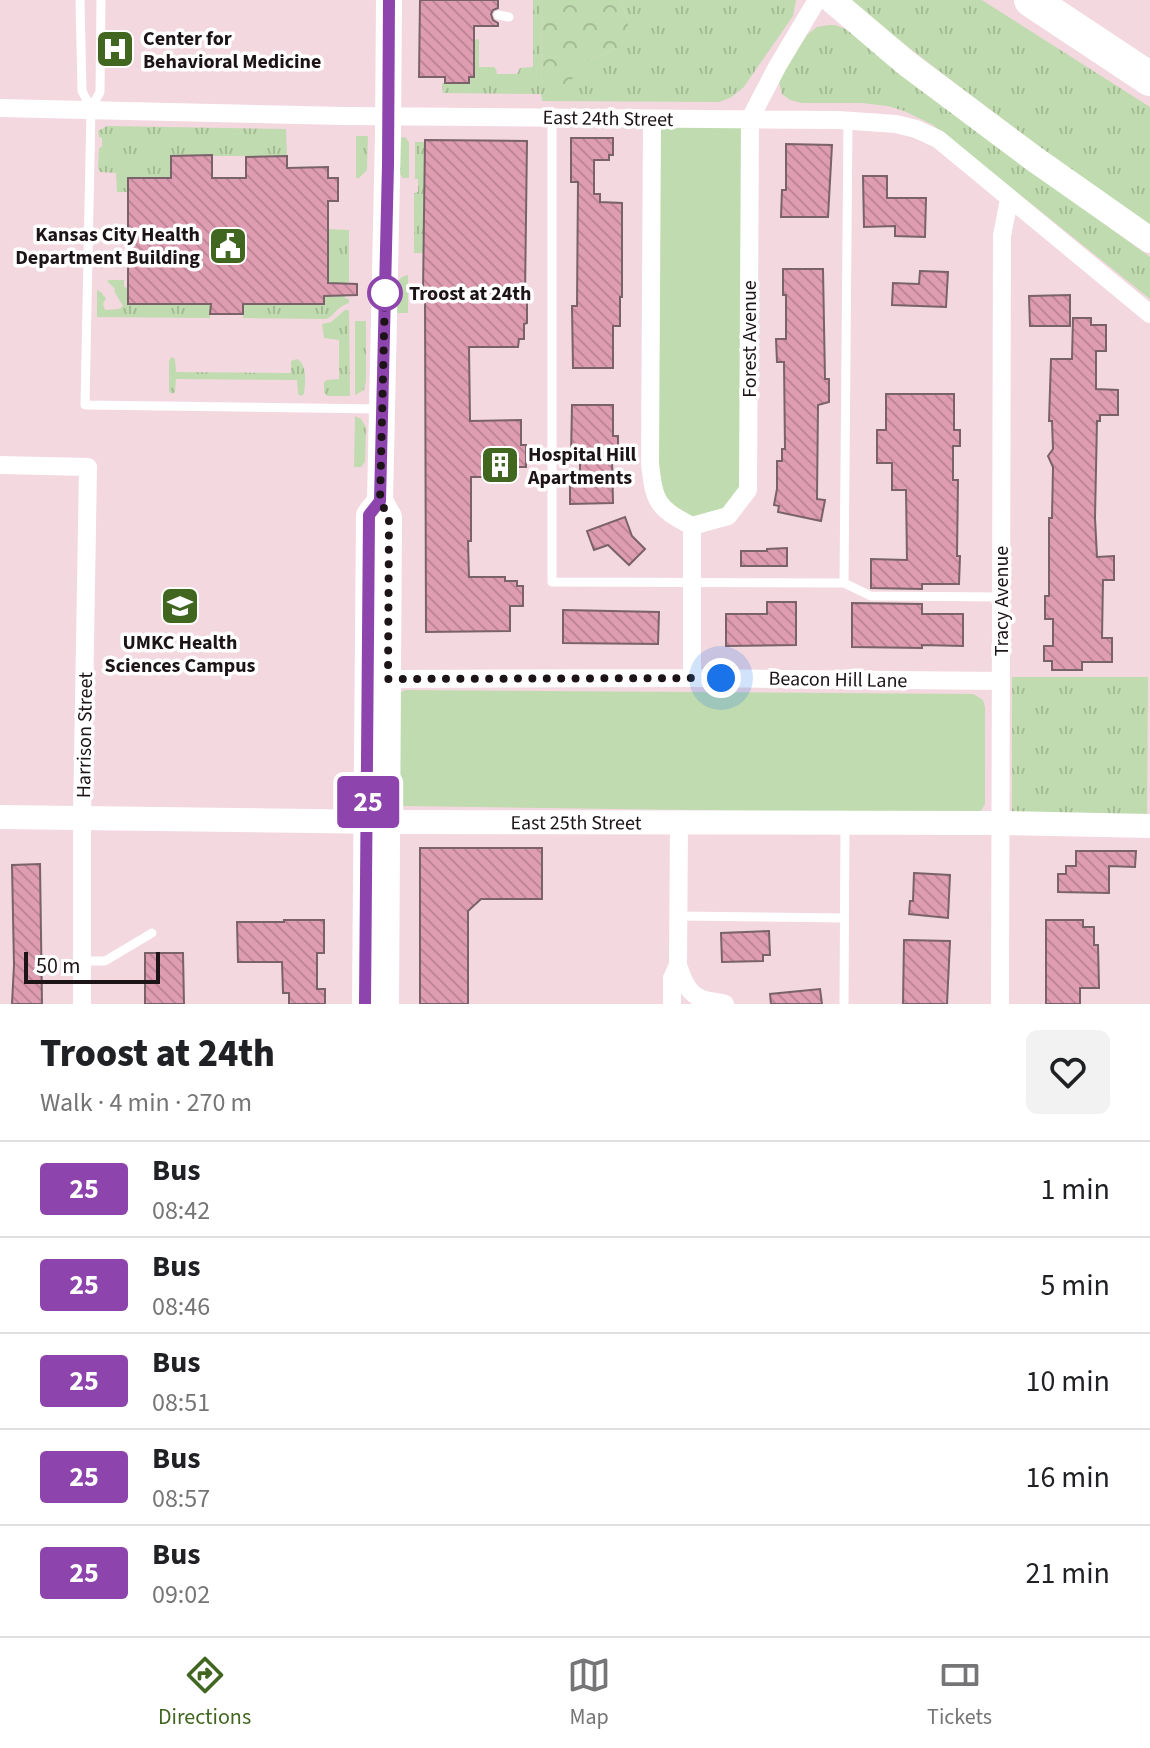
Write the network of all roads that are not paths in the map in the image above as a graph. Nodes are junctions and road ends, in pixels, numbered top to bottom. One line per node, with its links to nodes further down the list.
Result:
1 (80, 0): 11 (lane)
2 (101, 0): 11 (lane)
3 (389, 0): 12 (main road)
4 (817, 0): 15 (street)
5 (832, 0): 18 (main road)
6 (1031, 0): 9 (highway)
7 (498, 15): 8 (lane)
8 (509, 17)
9 (1150, 79)
10 (0, 108): 11 (street, East 24th Street)
11 (91, 108): 12 (street, East 24th Street); 20 (lane)
12 (388, 116): 13 (street, East 24th Street); 20 (main road)
13 (552, 118): 14 (street, East 24th Street); 24 (lane)
14 (652, 119): 15 (street, East 24th Street); 23 (street)
15 (750, 119): 16 (street, East 24th Street); 23 (street, Forest Avenue)
16 (848, 121): 17 (street, East 24th Street); 25 (lane)
17 (1009, 199): 19 (street, East 24th Street); 26 (street, Tracy Avenue)
18 (1150, 240)
19 (1150, 314)
20 (383, 409): 22 (main road)
21 (0, 465): 31 (street, Harrison Street)
22 (380, 501): 28 (main road); 32 (main road)
23 (692, 526): 24 (street)
24 (692, 582): 25 (lane); 27 (street)
25 (844, 583): 26 (lane)
26 (1001, 597): 29 (street, Tracy Avenue)
27 (692, 678): 28 (street, Beacon Hill Lane); 29 (street, Beacon Hill Lane)
28 (388, 679): 32 (main road)
29 (1001, 681): 35 (street, Tracy Avenue)
30 (0, 817): 31 (street, East 25th Street)
31 (82, 819): 32 (street, East 25th Street); 40 (street, Harrison Street)
32 (377, 822): 33 (street, East 25th Street); 44 (main road); 45 (main road)
33 (679, 822): 34 (street, East 25th Street); 37 (street)
34 (845, 823): 35 (street, East 25th Street); 38 (lane)
35 (1000, 823): 36 (street, East 25th Street); 48 (street, Tracy Avenue)
36 (1150, 826)
37 (678, 916): 38 (lane); 41 (street)
38 (844, 918): 47 (lane)
39 (152, 933): 40 (lane)
40 (82, 961): 43 (street, Harrison Street)
41 (678, 965): 42 (street); 46 (street)
42 (707, 1003)
43 (82, 1004)
44 (365, 1004)
45 (386, 1004)
46 (672, 1004)
47 (844, 1004)
48 (1000, 1004)

